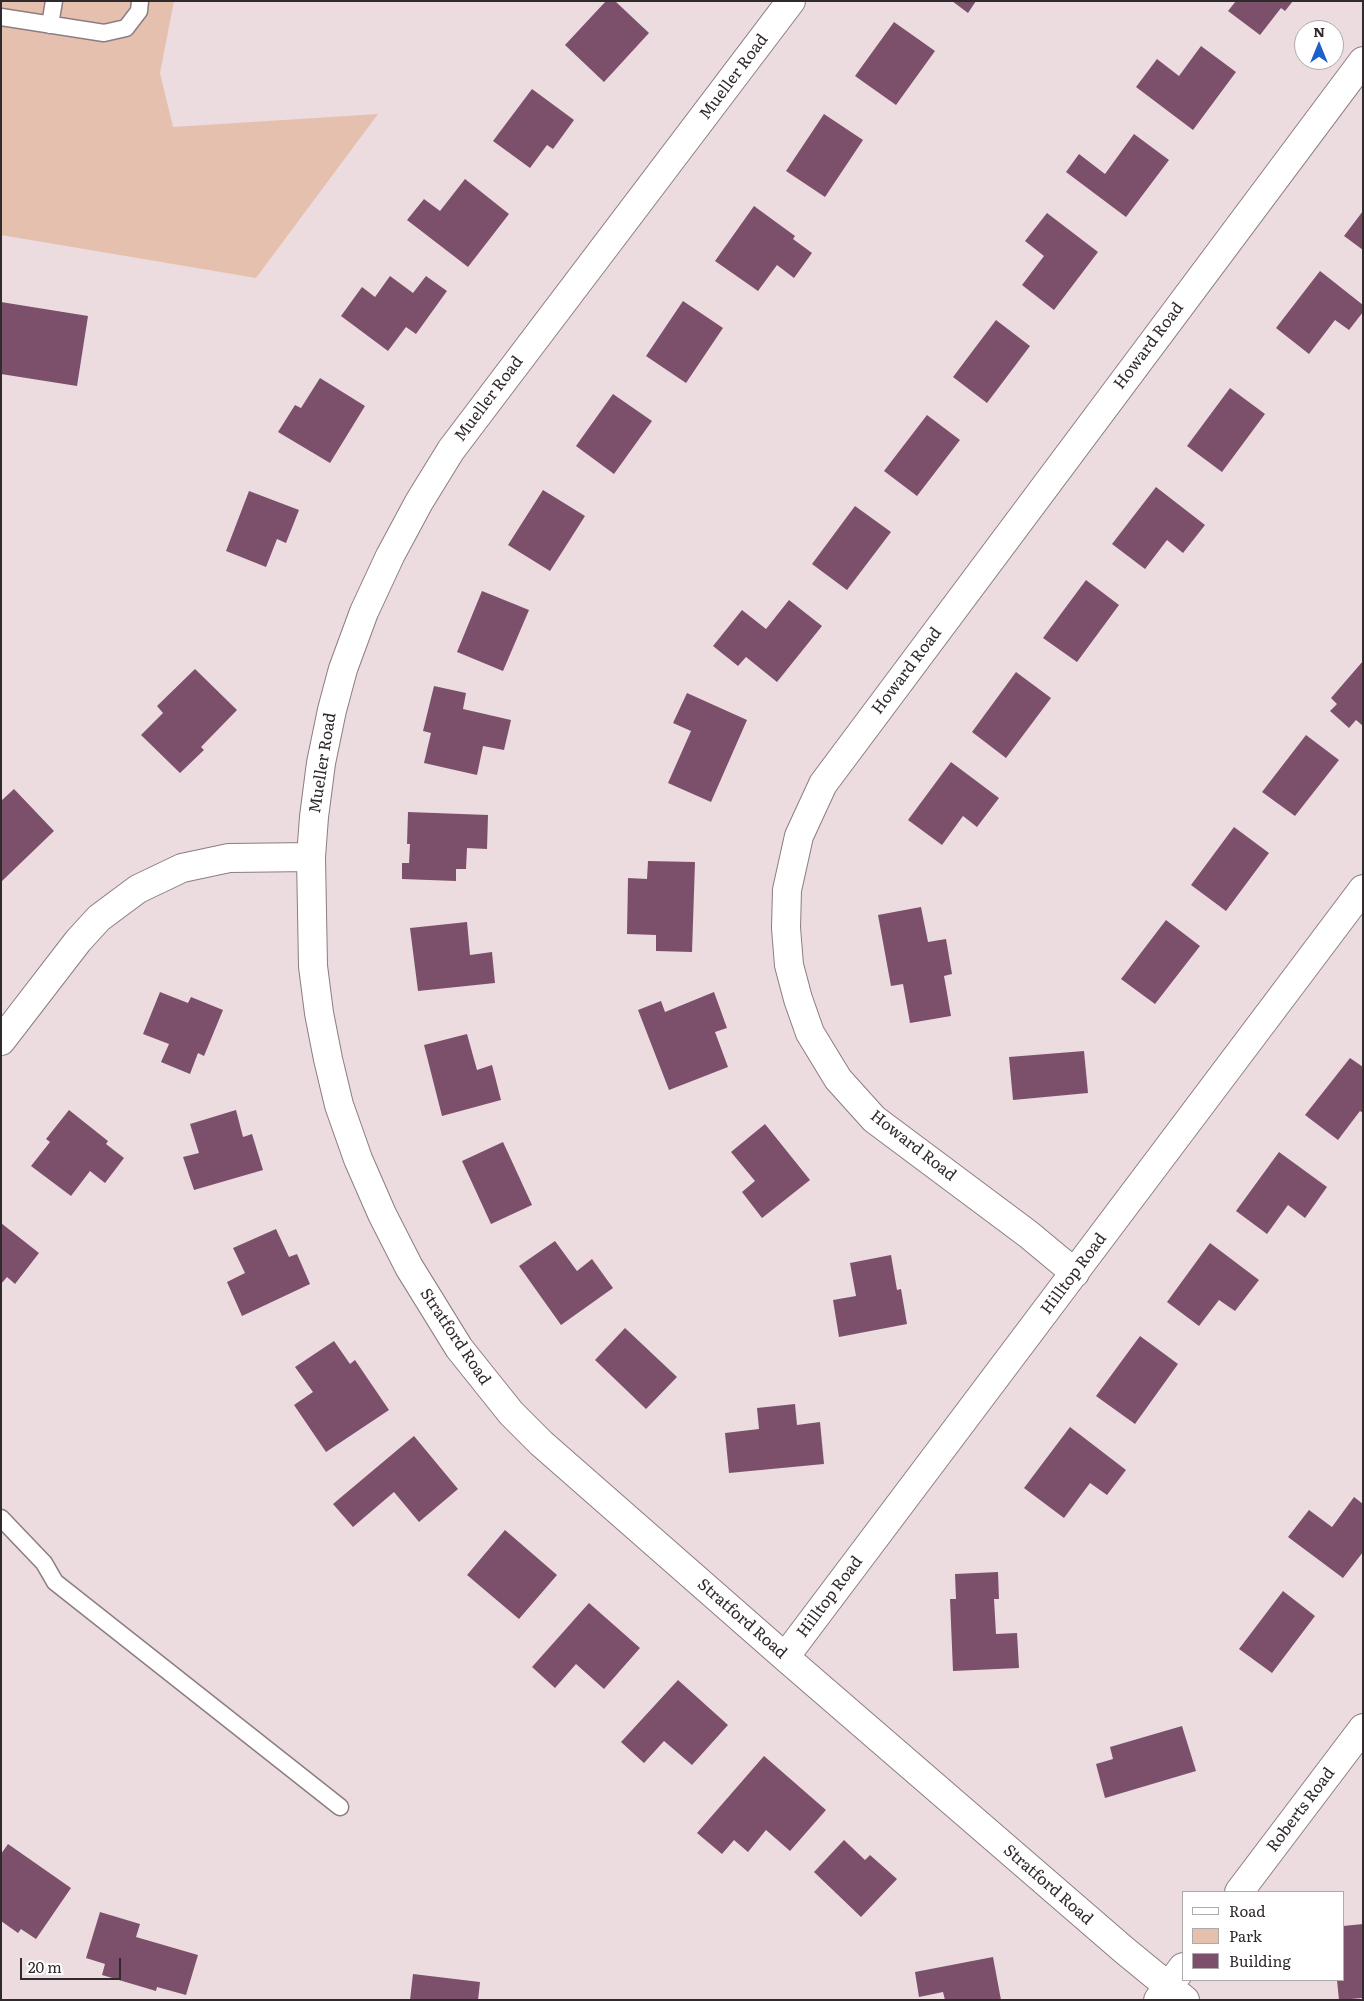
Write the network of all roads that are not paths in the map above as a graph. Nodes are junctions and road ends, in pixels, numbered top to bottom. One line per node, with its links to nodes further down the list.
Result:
1 (54, 1): 5 (lane)
2 (140, 1): 5 (lane)
3 (791, 1): 7 (street, Mueller Road)
4 (1, 17): 5 (lane)
5 (50, 25)
6 (1363, 61): 11 (street, Howard Road)
7 (311, 857): 9 (street); 10 (street, Mueller Road)
8 (1363, 889): 11 (street, Hilltop Road)
9 (1, 1041)
10 (368, 1181): 13 (street, Stratford Road)
11 (1075, 1273): 13 (street, Hilltop Road)
12 (1, 1518): 15 (lane)
13 (785, 1657): 17 (street, Stratford Road)
14 (1363, 1728): 16 (street, Roberts Road)
15 (340, 1807)
16 (1240, 1891)
17 (1174, 1988)

